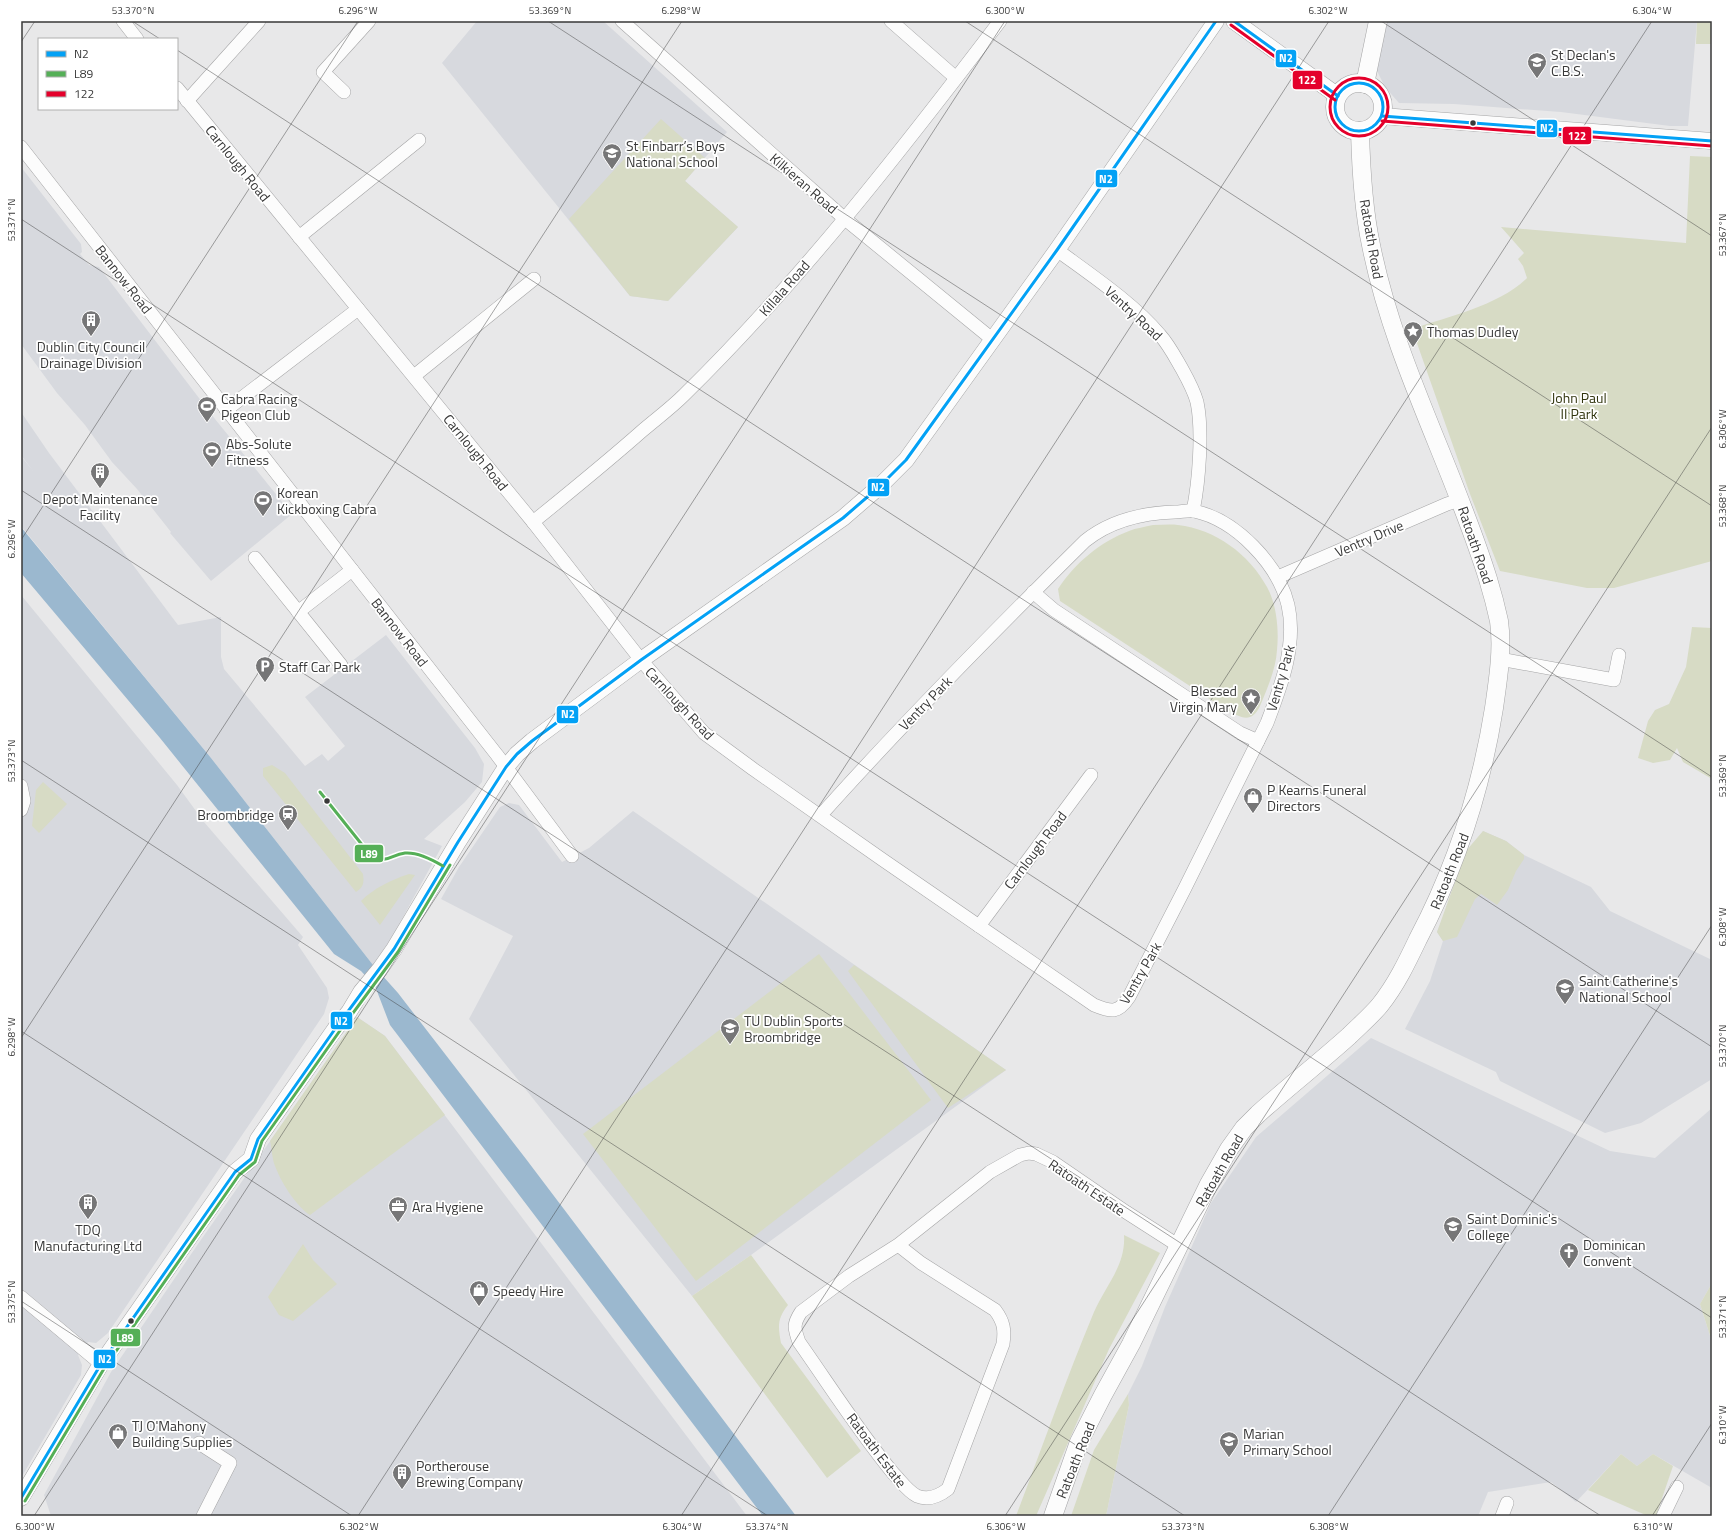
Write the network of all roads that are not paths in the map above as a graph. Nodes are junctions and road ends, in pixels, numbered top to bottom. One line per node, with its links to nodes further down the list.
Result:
1 (122, 21): 10 (street)
2 (259, 21): 16 (street)
3 (369, 21): 14 (street)
4 (622, 21): 22 (street, Kilkieran Road)
5 (891, 21): 11 (street)
6 (1000, 21): 11 (street, Killala Road)
7 (1216, 21): 24 (street)
8 (1234, 21): 15 (street)
9 (1378, 21): 12 (main road)
10 (136, 38)
11 (956, 78): 22 (street, Killala Road)
12 (1365, 84): 15 (main road); 17 (main road)
13 (178, 89): 16 (street, Carnlough Road)
14 (344, 92)
15 (1338, 96): 18 (main road)
16 (187, 101): 23 (street, Carnlough Road)
17 (1382, 116): 18 (main road); 20 (street)
18 (1360, 132): 30 (main road, Ratoath Road)
19 (419, 140): 23 (street)
20 (1712, 141)
21 (21, 147): 29 (street, Bannow Road)
22 (845, 219): 27 (street, Kilkieran Road); 32 (street, Killala Road)
23 (299, 237): 26 (street, Carnlough Road)
24 (1057, 250): 27 (street); 31 (street, Ventry Road)
25 (534, 279): 28 (street)
26 (358, 309): 28 (street, Carnlough Road); 29 (street)
27 (992, 339): 40 (street)
28 (414, 376): 32 (street, Carnlough Road)
29 (226, 410): 34 (street, Bannow Road)
30 (1460, 500): 35 (street, Ventry Drive); 39 (main road, Ratoath Road)
31 (1193, 511): 35 (street, Ventry Park); 36 (street, Ventry Park)
32 (533, 522): 40 (street, Carnlough Road)
33 (255, 558): 37 (street)
34 (352, 570): 37 (street); 43 (street, Bannow Road)
35 (1278, 577): 42 (street, Ventry Park)
36 (1033, 592): 42 (street); 47 (street, Ventry Park)
37 (298, 612): 41 (street)
38 (1619, 655): 39 (street)
39 (1500, 659): 52 (main road, Ratoath Road)
40 (641, 660): 43 (street); 47 (street, Carnlough Road)
41 (340, 665)
42 (1258, 741): 50 (street, Ventry Park)
43 (506, 767): 48 (street, Bannow Road); 54 (street)
44 (1091, 775): 49 (street, Carnlough Road)
45 (21, 786): 46 (street)
46 (21, 810)
47 (820, 816): 49 (street, Carnlough Road)
48 (572, 856)
49 (979, 926): 50 (street, Carnlough Road)
50 (1117, 1010)
51 (898, 1245): 51 (street, Ratoath Estate); 52 (street, Ratoath Estate)
52 (1179, 1246): 60 (main road, Ratoath Road)
53 (21, 1297): 54 (street)
54 (101, 1364): 57 (street)
55 (199, 1443): 59 (street)
56 (1677, 1487): 62 (street)
57 (21, 1498)
58 (1507, 1503): 61 (street)
59 (203, 1516)
60 (1053, 1516)
61 (1502, 1516)
62 (1663, 1516)

